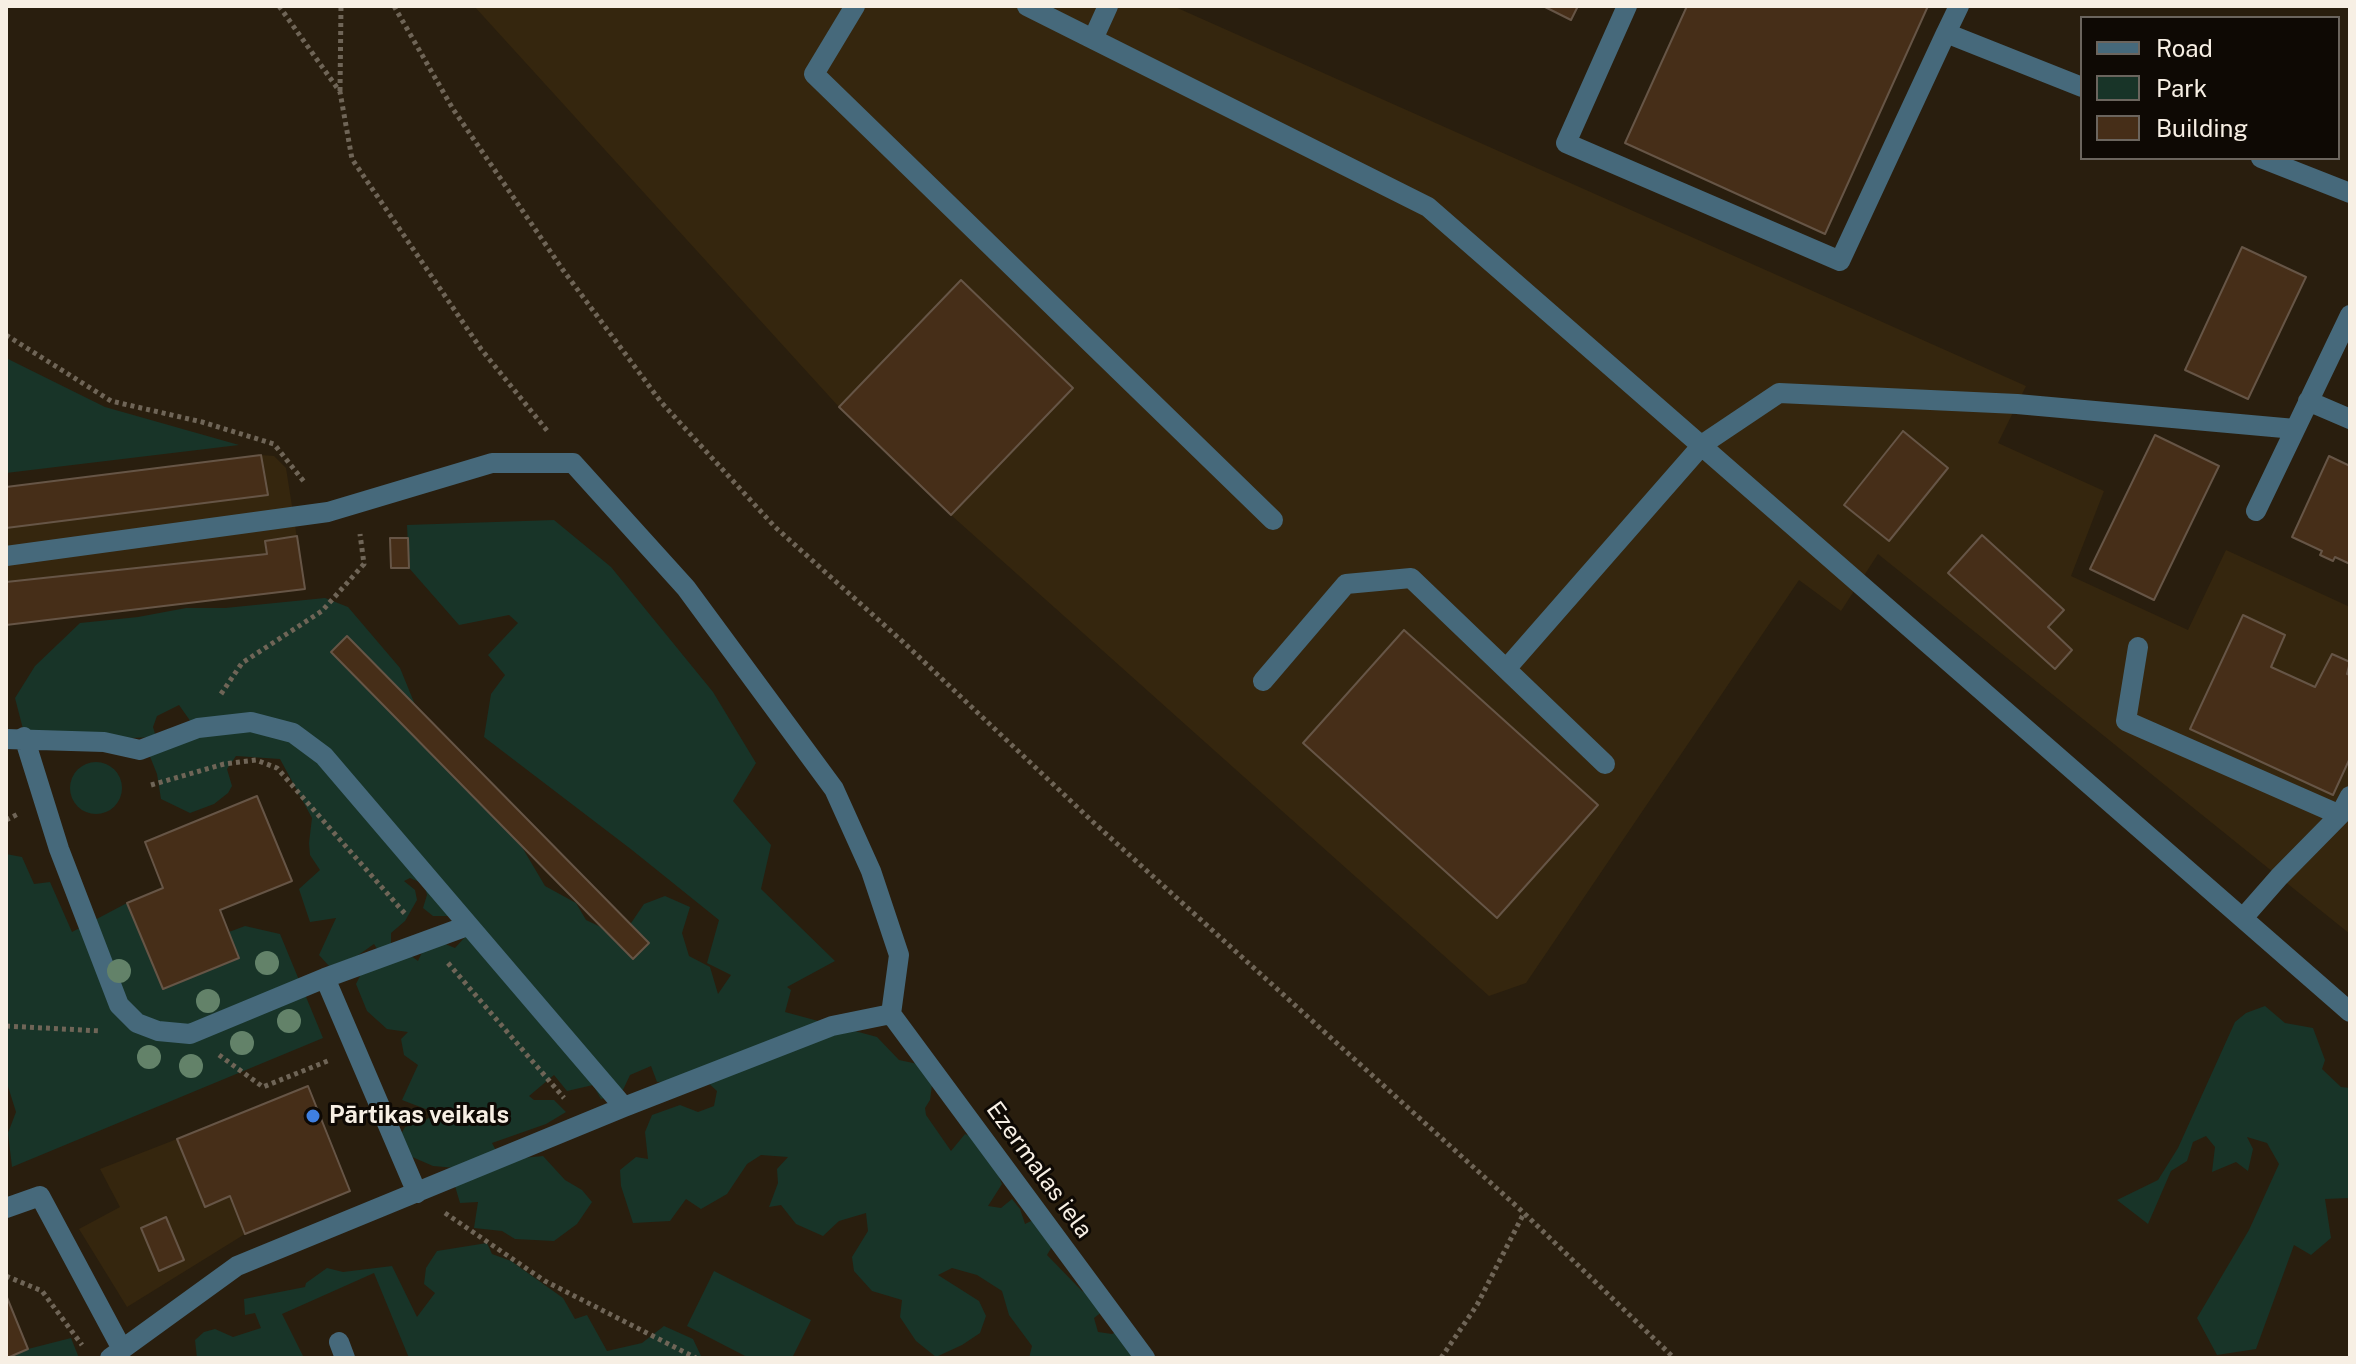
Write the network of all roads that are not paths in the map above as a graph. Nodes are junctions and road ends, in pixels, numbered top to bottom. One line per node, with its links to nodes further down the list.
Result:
1 (855, 6): 17 (street)
2 (1027, 6): 7 (street)
3 (1108, 6): 7 (street)
4 (1627, 6): 6 (street)
5 (1959, 6): 6 (street)
6 (1946, 33): 8 (street)
7 (1093, 39): 15 (street)
8 (2080, 86)
9 (2266, 160): 10 (street)
10 (2350, 193)
11 (2350, 315): 12 (street)
12 (2308, 401): 13 (street); 14 (street)
13 (2350, 419)
14 (2295, 429): 15 (street); 16 (street)
15 (1703, 444): 20 (street); 26 (street)
16 (2256, 511)
17 (1273, 520)
18 (6, 556): 30 (street)
19 (2138, 647): 25 (street)
20 (1506, 669): 21 (street); 23 (street)
21 (1263, 681)
22 (15, 738): 27 (street); 28 (street)
23 (1605, 764)
24 (2350, 796): 25 (street)
25 (2340, 815): 26 (street)
26 (2243, 918): 29 (street)
27 (467, 926): 28 (street); 31 (street)
28 (325, 978): 32 (street)
29 (2350, 1012)
30 (891, 1014): 31 (street); 35 (street, Ezermalas iela)
31 (624, 1107): 32 (street)
32 (417, 1193): 34 (street)
33 (6, 1208): 34 (street)
34 (116, 1354)
35 (1145, 1358)

